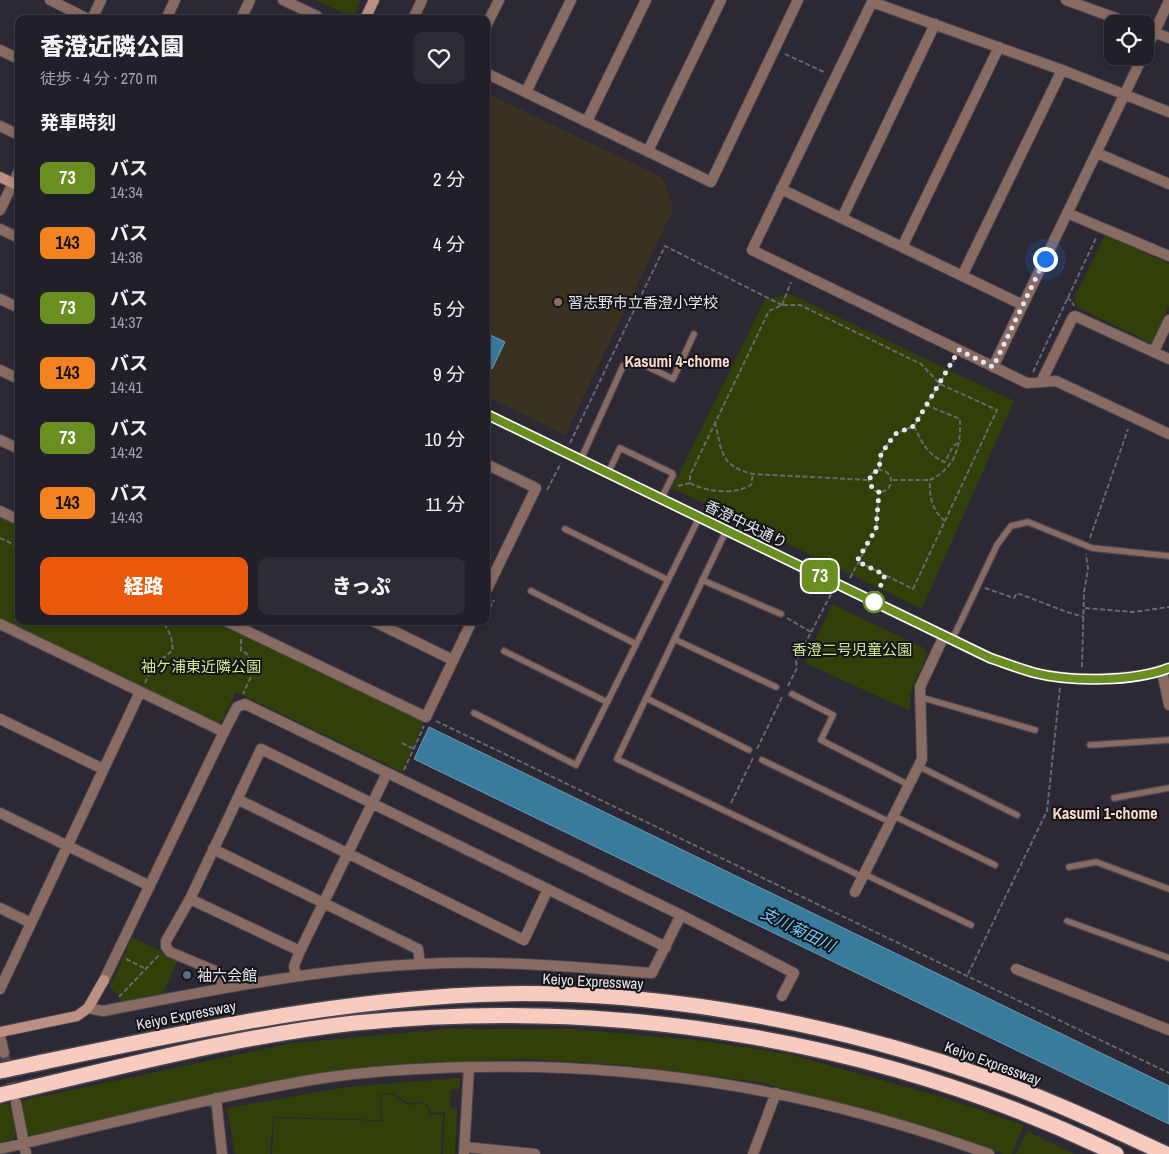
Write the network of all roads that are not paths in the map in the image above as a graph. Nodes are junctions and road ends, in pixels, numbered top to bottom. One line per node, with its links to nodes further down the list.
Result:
1 (50, 0): 16 (street)
2 (101, 0): 17 (street)
3 (175, 0): 18 (street)
4 (250, 0): 19 (street)
5 (284, 0): 20 (street)
6 (374, 0): 21 (street)
7 (422, 0): 22 (street)
8 (499, 0): 24 (street)
9 (571, 0): 35 (street)
10 (646, 0): 38 (street)
11 (721, 0): 41 (street)
12 (798, 0): 41 (street)
13 (1066, 0): 23 (street)
14 (872, 1): 25 (street); 47 (street)
15 (1169, 1): 26 (street)
16 (82, 15)
17 (92, 15)
18 (168, 15)
19 (243, 15)
20 (315, 15)
21 (370, 15)
22 (415, 15)
23 (1107, 15)
24 (490, 18)
25 (935, 24): 29 (street); 50 (street)
26 (1154, 24)
27 (1154, 32): 28 (street)
28 (1169, 38)
29 (999, 47): 33 (street); 53 (street)
30 (0, 50): 31 (street)
31 (15, 57)
32 (1139, 65): 36 (street)
33 (1062, 70): 36 (street); 55 (street)
34 (490, 75): 35 (street)
35 (526, 92): 38 (street)
36 (1126, 94): 37 (street); 42 (street)
37 (1169, 112)
38 (587, 121): 41 (street)
39 (0, 126): 40 (street)
40 (15, 133)
41 (648, 151)
42 (1097, 153): 45 (street); 49 (street)
43 (0, 177): 44 (street)
44 (15, 184)
45 (1169, 184)
46 (15, 187): 48 (street)
47 (781, 189): 50 (street); 63 (street)
48 (0, 210)
49 (1067, 213): 54 (street); 57 (street)
50 (842, 218): 53 (street)
51 (0, 229): 52 (street)
52 (15, 236)
53 (902, 247): 55 (street)
54 (1169, 256)
55 (962, 276): 57 (street)
56 (0, 299): 58 (street)
57 (1023, 305): 63 (street)
58 (15, 306)
59 (1169, 320): 61 (street)
60 (694, 334): 71 (lane)
61 (1154, 351): 62 (street); 66 (street)
62 (1169, 359)
63 (993, 367): 66 (street)
64 (0, 370): 65 (street)
65 (15, 377)
66 (1041, 382): 68 (street)
67 (490, 416): 71 (street, 香澄中央通り)
68 (1169, 434)
69 (0, 440): 70 (street)
70 (15, 447)
71 (581, 460): 73 (street, 香澄中央通り)
72 (490, 466): 83 (street)
73 (608, 473): 74 (street, 香澄中央通り); 74 (lane)
74 (661, 499): 77 (street, 香澄中央通り)
75 (0, 511): 76 (street)
76 (15, 518)
77 (699, 518): 79 (street, 香澄中央通り); 81 (lane)
78 (564, 529): 81 (lane)
79 (726, 531): 82 (lane); 90 (street, 香澄中央通り)
80 (1169, 556): 90 (lane)
81 (668, 580): 92 (lane)
82 (702, 580): 85 (lane); 91 (lane)
83 (490, 583)
84 (531, 591): 92 (lane)
85 (781, 614)
86 (0, 624): 97 (street)
87 (381, 625): 94 (street)
88 (470, 625): 94 (street)
89 (246, 626): 94 (street)
90 (948, 638): 95 (street, 香澄中央通り); 99 (street)
91 (674, 640): 96 (lane); 100 (lane)
92 (636, 644): 101 (lane)
93 (504, 651): 101 (lane)
94 (453, 660)
95 (1165, 670): 102 (street)
96 (776, 687)
97 (140, 692): 106 (street); 112 (street)
98 (792, 694): 114 (lane)
99 (920, 697): 105 (lane); 111 (street)
100 (646, 698): 109 (lane); 127 (lane)
101 (607, 702): 103 (lane)
102 (1169, 705)
103 (474, 713)
104 (0, 719): 112 (street)
105 (1035, 730)
106 (224, 732): 113 (street); 128 (street)
107 (1169, 740): 108 (lane)
108 (1090, 745)
109 (749, 750)
110 (762, 760): 121 (lane)
111 (918, 766): 114 (street); 120 (lane)
112 (103, 769): 122 (street)
113 (387, 772): 118 (street); 135 (street)
114 (909, 785): 121 (street)
115 (1169, 788): 116 (lane)
116 (1114, 798)
117 (237, 799): 118 (street); 123 (street); 124 (street)
118 (372, 804): 124 (street); 129 (street)
119 (0, 813): 122 (street)
120 (1017, 815)
121 (892, 819): 125 (lane); 127 (street)
122 (66, 845): 128 (street); 137 (street)
123 (213, 850): 132 (street); 133 (street)
124 (349, 854): 129 (street); 133 (street)
125 (995, 865)
126 (1069, 867): 130 (lane)
127 (863, 875): 131 (street); 138 (lane)
128 (150, 886): 148 (street)
129 (548, 889): 139 (street)
130 (1169, 889)
131 (855, 892)
132 (190, 899): 140 (street); 145 (street)
133 (324, 902): 140 (street); 142 (street)
134 (0, 908): 137 (street)
135 (681, 915): 139 (street); 147 (street)
136 (1067, 921): 141 (lane)
137 (31, 923): 146 (street)
138 (971, 925)
139 (666, 947): 142 (street)
140 (300, 951): 144 (street)
141 (1169, 958)
142 (420, 964): 144 (street)
143 (1016, 969): 149 (street)
144 (296, 975): 145 (street)
145 (224, 988): 148 (street)
146 (0, 989)
147 (782, 996)
148 (88, 1008): 150 (street)
149 (1169, 1030)
150 (0, 1032)
151 (0, 1036): 152 (street)
152 (4, 1053)
153 (469, 1067): 155 (street); 157 (street); 161 (street)
154 (0, 1071): 167 (highway, Keiyo Expressway)
155 (776, 1093): 164 (street); 165 (street)
156 (0, 1095): 166 (highway)
157 (216, 1098): 160 (street); 162 (street)
158 (16, 1103): 160 (street)
159 (0, 1149): 160 (street)
160 (25, 1149)
161 (464, 1151): 163 (street)
162 (222, 1154)
163 (535, 1154)
164 (753, 1154)
165 (989, 1154)
166 (1116, 1154)
167 (1166, 1154)

